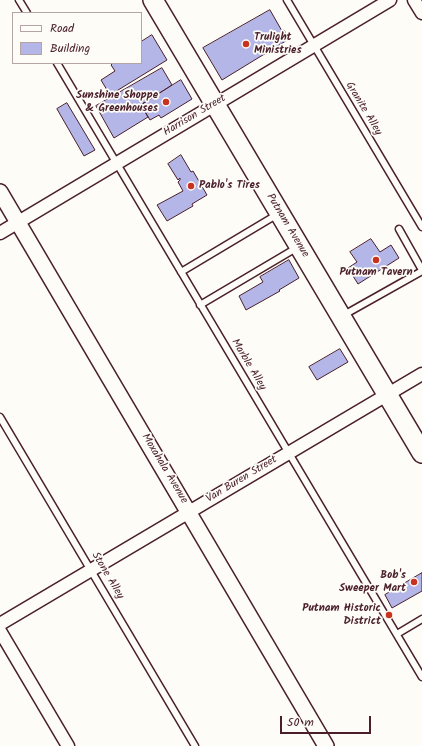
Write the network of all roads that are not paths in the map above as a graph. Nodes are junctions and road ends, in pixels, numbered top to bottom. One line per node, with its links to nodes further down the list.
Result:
1 (19, 0): 6 (lane)
2 (153, 0): 10 (main road, Putnam Avenue)
3 (287, 0): 8 (lane, Granite Alley)
4 (390, 0): 8 (street, Harrison Street)
5 (414, 0): 7 (street)
6 (26, 12)
7 (422, 13)
8 (314, 46): 10 (street, Harrison Street); 15 (lane, Granite Alley)
9 (58, 64): 11 (lane, Marble Alley)
10 (215, 104): 11 (street, Harrison Street); 13 (main road, Putnam Avenue)
11 (116, 164): 14 (street, Harrison Street); 20 (lane, Marble Alley)
12 (0, 192): 14 (street, Moxahala Avenue)
13 (280, 213): 18 (main road, Putnam Avenue); 20 (lane)
14 (18, 222): 17 (street, Harrison Street); 28 (street, Moxahala Avenue)
15 (422, 227)
16 (399, 229): 19 (lane)
17 (0, 233)
18 (299, 247): 21 (lane); 22 (main road, Putnam Avenue)
19 (422, 270): 22 (lane)
20 (181, 272): 21 (lane, Marble Alley)
21 (200, 305): 27 (lane, Marble Alley)
22 (341, 316): 24 (main road, Putnam Avenue)
23 (422, 374): 24 (street, Van Buren Street)
24 (387, 394): 26 (main road, Putnam Avenue); 27 (street, Van Buren Street)
25 (0, 417): 29 (lane, Stone Alley)
26 (422, 452)
27 (289, 453): 28 (street, Van Buren Street); 33 (lane, Marble Alley)
28 (189, 512): 29 (street, Van Buren Street); 37 (street, Moxahala Avenue)
29 (91, 570): 31 (street, Van Buren Street); 36 (lane, Stone Alley)
30 (422, 619): 33 (lane)
31 (0, 624)
32 (0, 631): 35 (street)
33 (397, 634): 34 (lane, Marble Alley)
34 (422, 677)
35 (68, 746)
36 (195, 746)
37 (326, 746)

